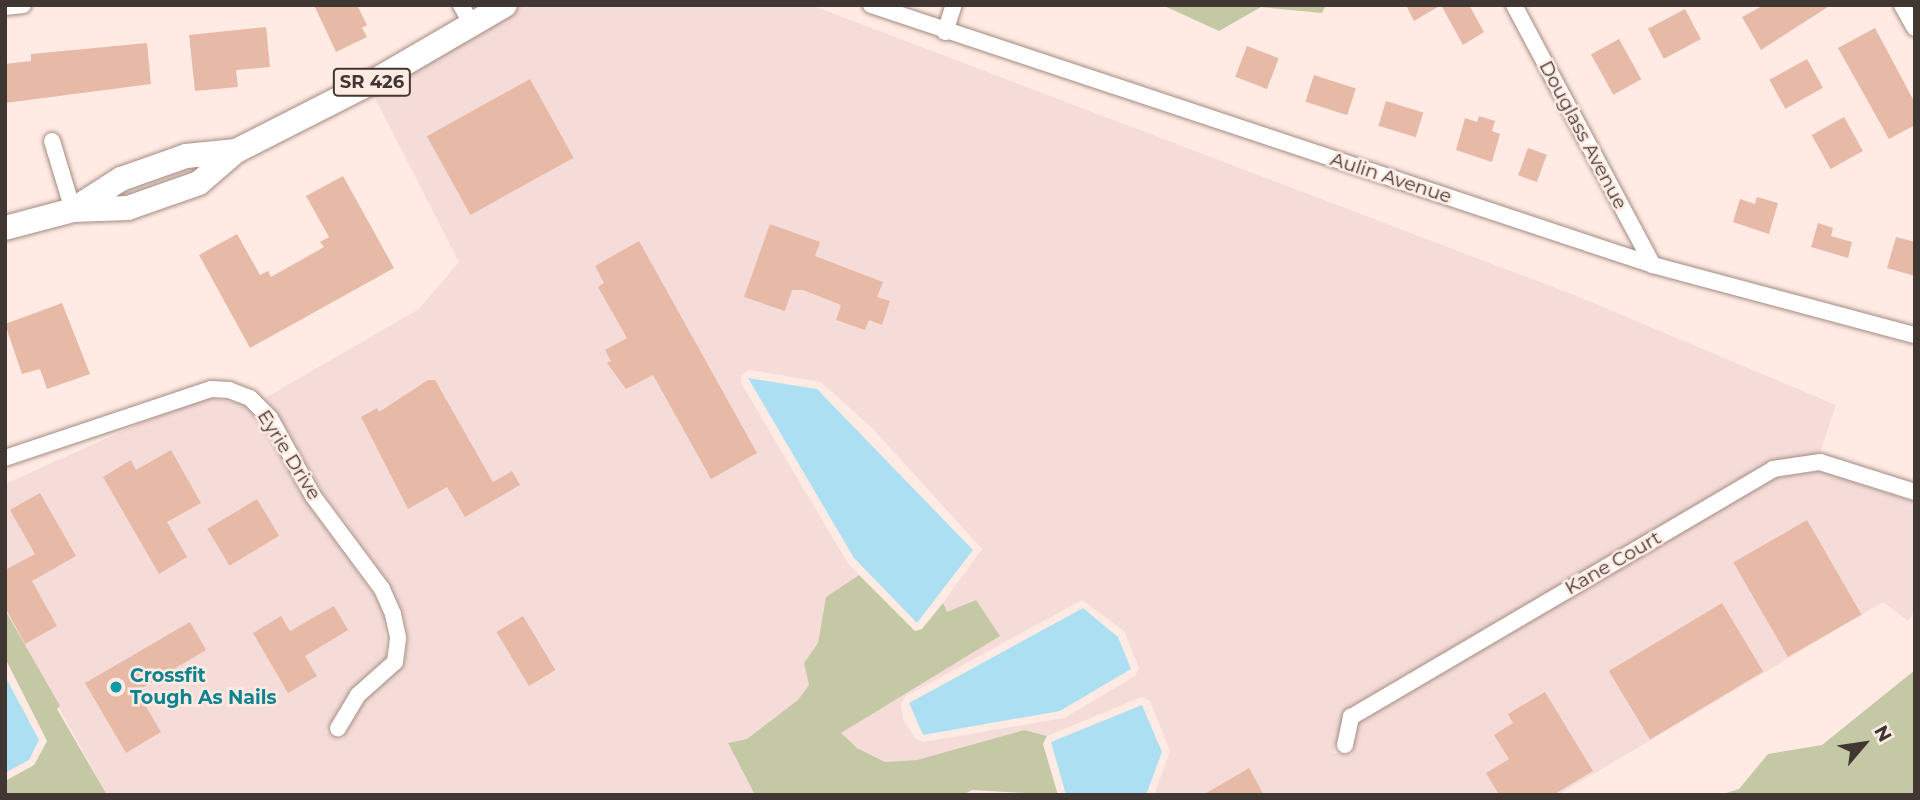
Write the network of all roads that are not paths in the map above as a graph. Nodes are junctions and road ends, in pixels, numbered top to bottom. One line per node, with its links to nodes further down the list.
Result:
1 (23, 5): 7 (street)
2 (505, 5): 8 (main road, SR 426)
3 (872, 5): 10 (street, Aulin Avenue)
4 (954, 5): 10 (street)
5 (1514, 5): 14 (street, Douglass Avenue)
6 (1902, 5): 9 (street)
7 (5, 7)
8 (467, 15): 12 (main road, SR 426)
9 (1915, 29)
10 (945, 32): 14 (street, Aulin Avenue)
11 (52, 141): 12 (street)
12 (72, 210): 13 (main road, SR 426)
13 (5, 228)
14 (1653, 265): 15 (street, Aulin Avenue)
15 (1915, 335)
16 (5, 458): 18 (street, Eyrie Drive)
17 (1915, 492): 19 (street, Kane Court)
18 (338, 728)
19 (1345, 745)

